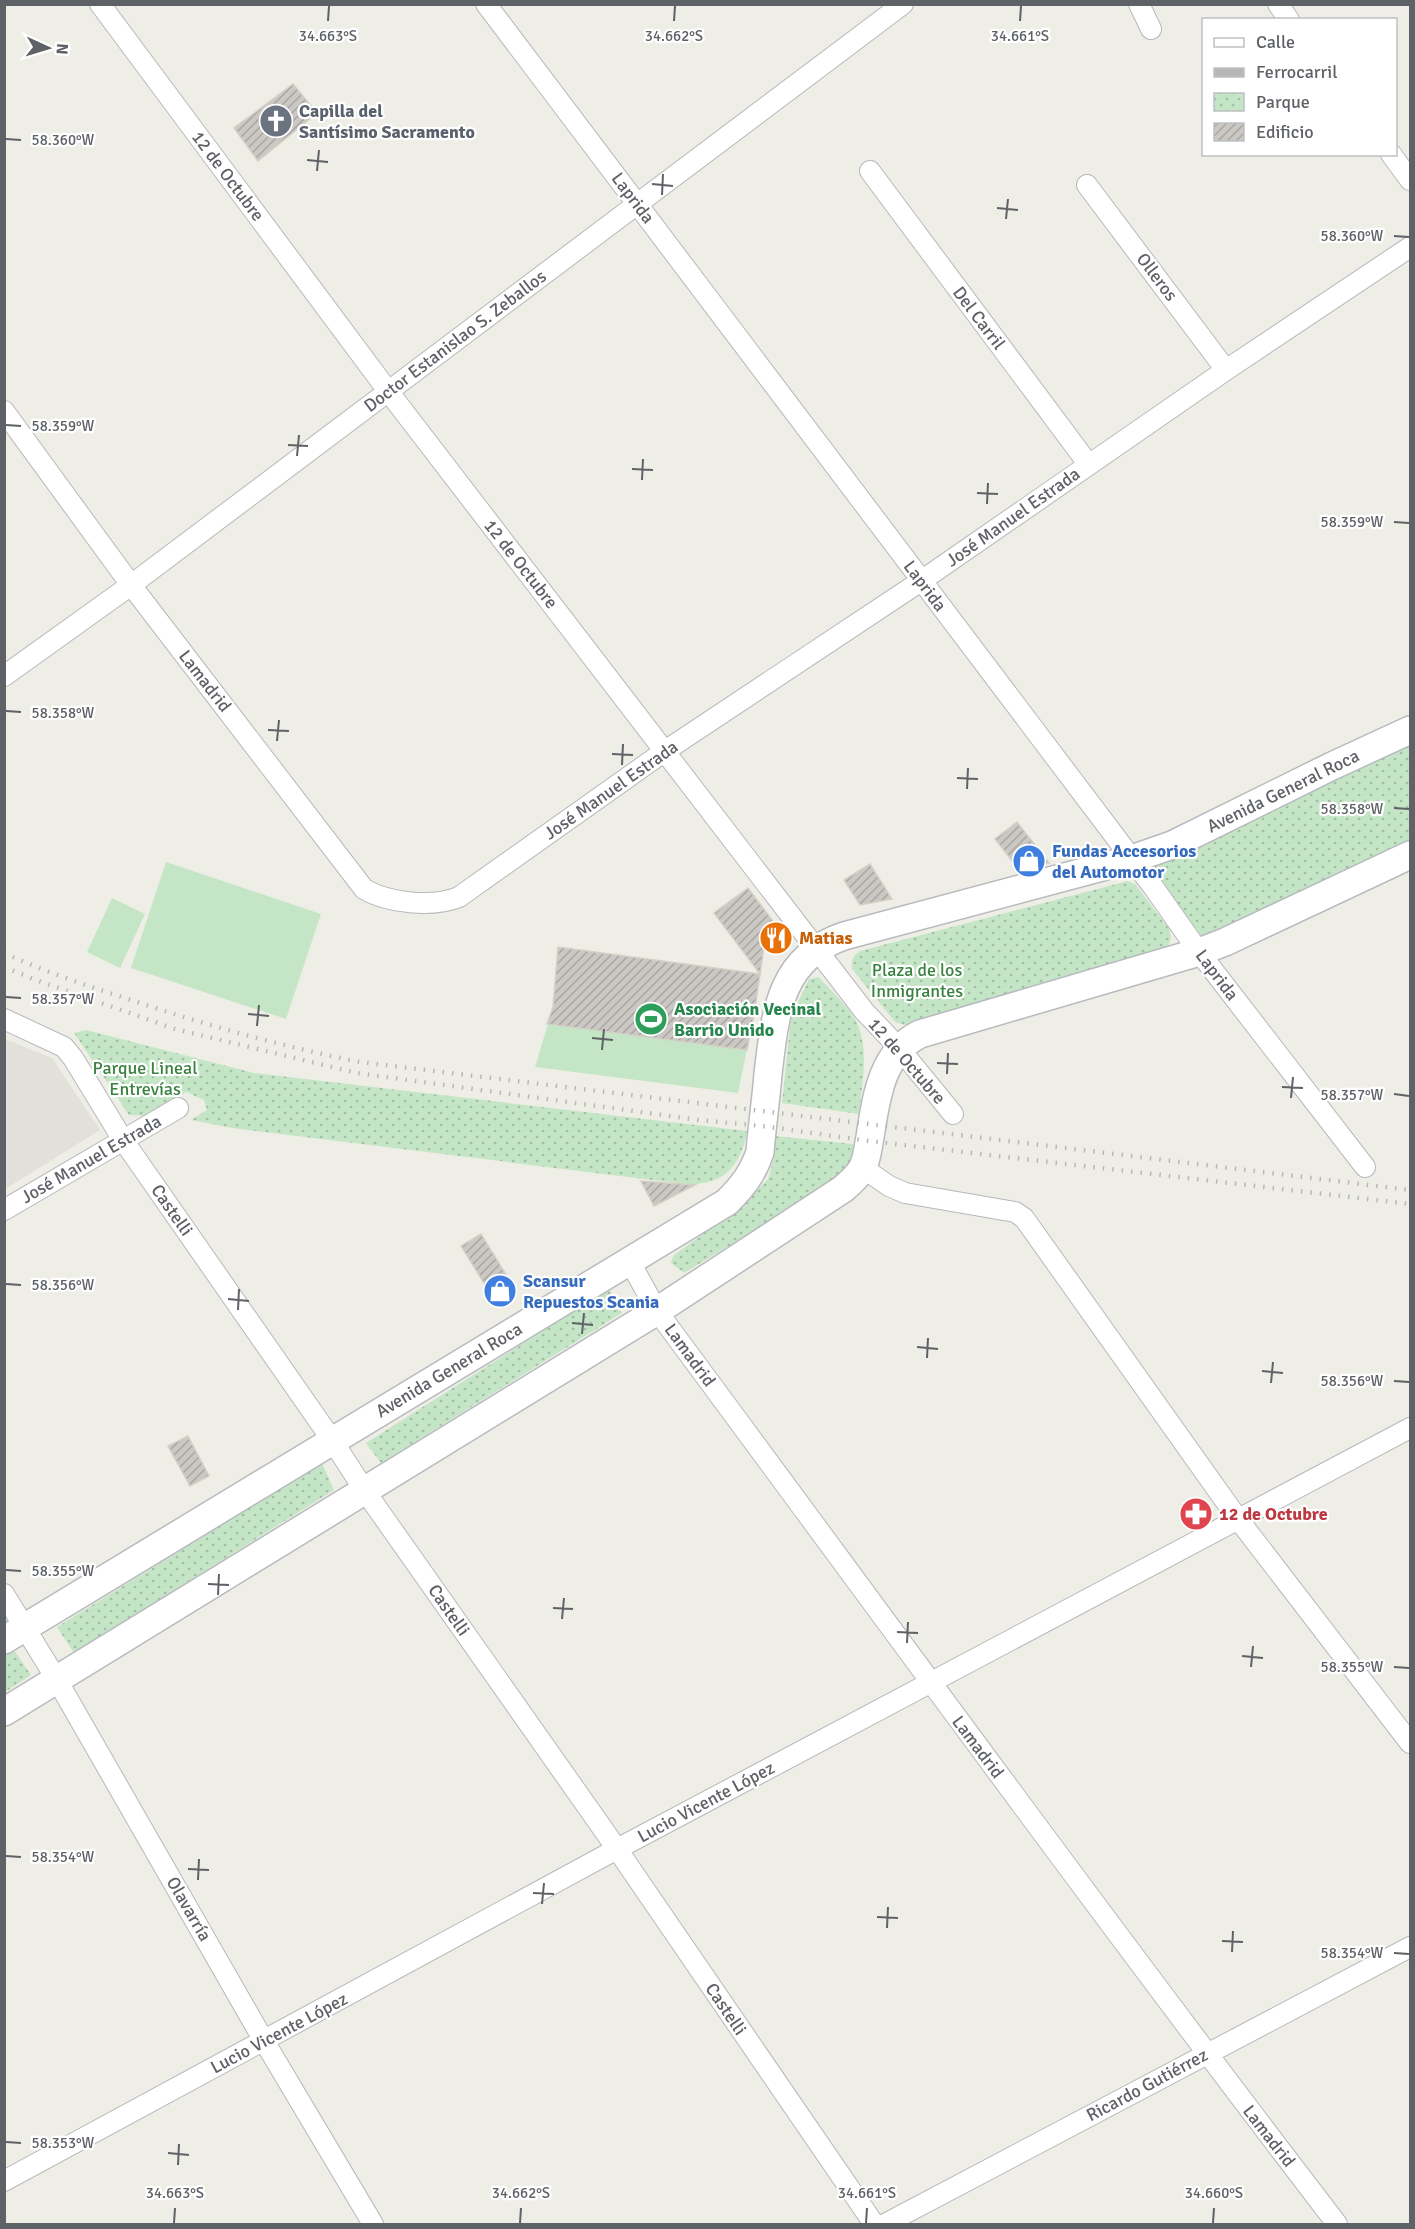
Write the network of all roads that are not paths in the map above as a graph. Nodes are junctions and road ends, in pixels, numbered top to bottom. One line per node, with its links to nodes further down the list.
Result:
1 (100, 4): 15 (street, 12 de Octubre)
2 (486, 4): 12 (street, Laprida)
3 (903, 4): 12 (street, Doctor Estanislao S. Zeballos)
4 (1138, 4): 7 (street)
5 (1278, 4): 6 (street)
6 (1288, 18)
7 (1151, 29)
8 (1392, 156): 10 (street)
9 (870, 171): 17 (street, Del Carril)
10 (1410, 180)
11 (1087, 184): 14 (street, Olleros)
12 (637, 204): 15 (street, Doctor Estanislao S. Zeballos); 18 (street, Laprida)
13 (1410, 247): 14 (street, José Manuel Estrada)
14 (1226, 370): 17 (street, José Manuel Estrada)
15 (388, 391): 19 (street, Doctor Estanislao S. Zeballos); 22 (street, 12 de Octubre)
16 (4, 411): 19 (street, Lamadrid)
17 (1089, 465): 18 (street, José Manuel Estrada)
18 (921, 581): 22 (street, José Manuel Estrada); 24 (street, Laprida)
19 (131, 585): 20 (street, Doctor Estanislao S. Zeballos); 25 (street, Lamadrid)
20 (4, 676)
21 (1410, 730): 24 (main road, Avenida General Roca)
22 (665, 751): 25 (street, José Manuel Estrada); 26 (street, 12 de Octubre)
23 (1410, 855): 27 (main road)
24 (1132, 859): 26 (main road, Avenida General Roca); 27 (street, Laprida)
25 (436, 903)
26 (817, 948): 29 (street, 12 de Octubre); 36 (main road, Avenida General Roca)
27 (1199, 952): 29 (main road); 33 (street, Laprida)
28 (4, 1019): 32 (street, Castelli)
29 (899, 1048): 31 (street, 12 de Octubre); 34 (main road)
30 (178, 1108): 32 (street, José Manuel Estrada)
31 (953, 1114)
32 (123, 1140): 35 (street, José Manuel Estrada); 39 (street, Castelli)
33 (1365, 1167)
34 (862, 1168): 37 (main road); 41 (street)
35 (4, 1210)
36 (630, 1262): 37 (street, Lamadrid); 39 (main road, Avenida General Roca)
37 (657, 1311): 40 (main road); 45 (street, Lamadrid)
38 (1410, 1428): 41 (street, Lucio Vicente López)
39 (332, 1440): 40 (street, Castelli); 43 (main road, Avenida General Roca)
40 (364, 1491): 44 (main road); 48 (street, Castelli)
41 (1238, 1519): 45 (street, Lucio Vicente López); 47 (street)
42 (4, 1594): 43 (street, Olavarría)
43 (14, 1633): 44 (street, Olavarría)
44 (57, 1680): 46 (main road); 50 (street, Olavarría)
45 (931, 1684): 48 (street, Lucio Vicente López); 51 (street, Lamadrid)
46 (4, 1712)
47 (1410, 1743)
48 (618, 1849): 50 (street, Lucio Vicente López); 54 (street, Castelli)
49 (1410, 1947): 51 (street, Ricardo Gutiérrez)
50 (264, 2041): 52 (street, Lucio Vicente López); 53 (street, Olavarría)
51 (1206, 2054): 55 (street, Ricardo Gutiérrez); 56 (street, Lamadrid)
52 (4, 2181)
53 (373, 2224)
54 (874, 2224)
55 (885, 2224)
56 (1337, 2224)

